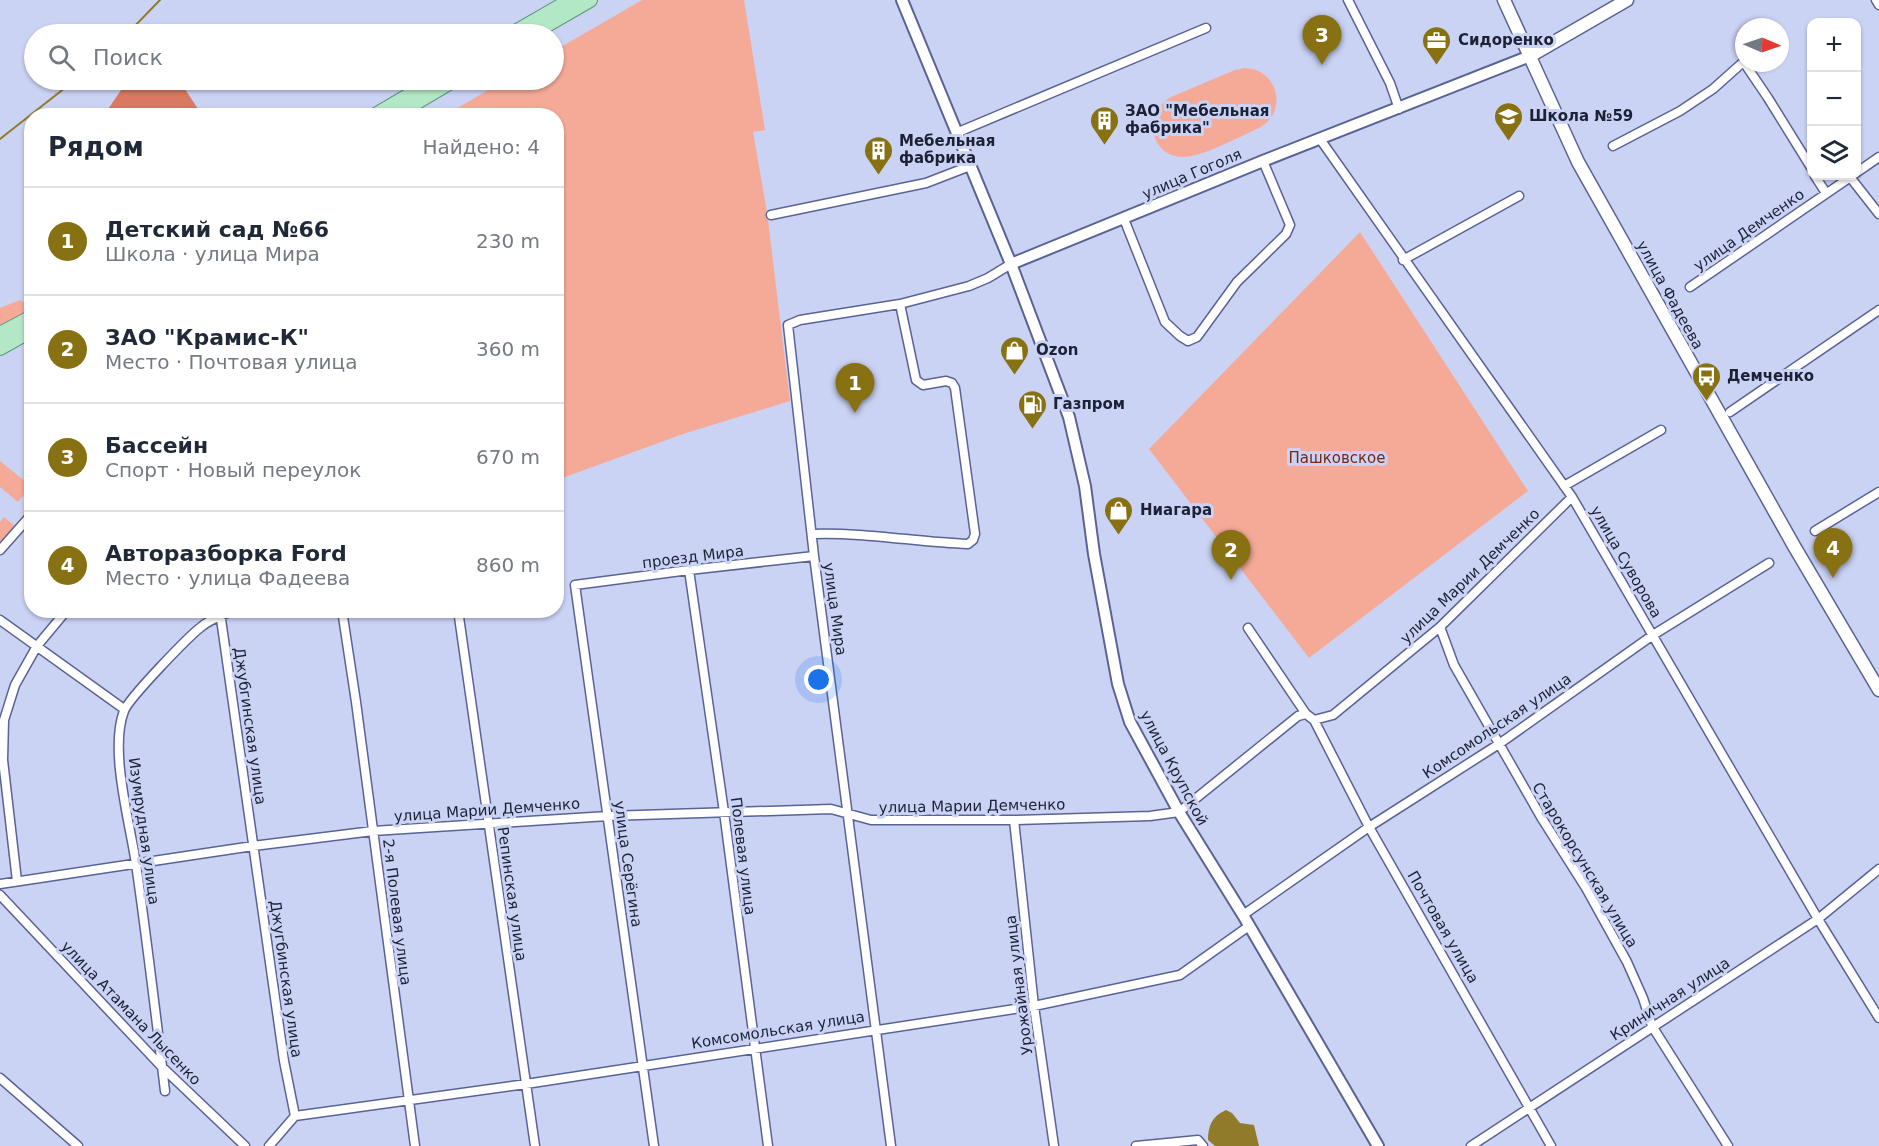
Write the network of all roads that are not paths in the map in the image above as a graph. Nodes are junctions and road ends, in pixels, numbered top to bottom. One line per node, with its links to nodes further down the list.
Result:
1 (571, 0): 9 (main road)
2 (590, 0): 10 (main road)
3 (902, 0): 18 (street)
4 (1348, 0): 17 (street)
5 (1504, 0): 12 (main road, улица Фадеева)
6 (1627, 0): 12 (main road, улица Гоголя)
7 (1876, 0): 8 (street)
8 (1879, 5)
9 (529, 24)
10 (548, 24)
11 (1206, 28): 18 (street)
12 (1530, 56): 17 (street, улица Гоголя); 67 (main road, улица Фадеева)
13 (418, 90): 15 (main road)
14 (437, 90): 16 (main road)
15 (388, 108)
16 (407, 108)
17 (1399, 109): 19 (street, улица Гоголя)
18 (956, 133): 24 (street)
19 (1320, 139): 22 (street, улица Гоголя); 34 (street, улица Суворова)
20 (1613, 146): 23 (street)
21 (1879, 157): 25 (street, улица Демченко)
22 (1263, 161): 33 (street, улица Гоголя); 33 (street)
23 (1807, 162)
24 (970, 166): 32 (street); 35 (street)
25 (1861, 169)
26 (1818, 180): 29 (street)
27 (1846, 180): 29 (street, улица Демченко)
28 (1856, 180): 31 (street)
29 (1826, 193): 36 (street, улица Демченко)
30 (1519, 195): 34 (street)
31 (1879, 213)
32 (771, 215)
33 (1124, 219): 35 (street, улица Гоголя)
34 (1403, 260): 46 (street, улица Суворова)
35 (1011, 264): 37 (street, улица Гоголя); 73 (street, улица Крупской)
36 (1690, 287)
37 (900, 304): 40 (street, улица Гоголя); 51 (street)
38 (1879, 310): 44 (street)
39 (24, 320): 41 (main road)
40 (788, 325): 51 (street, улица Мира)
41 (0, 334)
42 (24, 334): 43 (main road)
43 (0, 348)
44 (1730, 412)
45 (1661, 430): 46 (street)
46 (1564, 486): 48 (street, улица Суворова)
47 (1879, 492): 50 (street)
48 (1572, 497): 63 (street, улица Марии Демченко); 65 (street, улица Суворова)
49 (24, 523): 52 (street)
50 (1815, 531)
51 (812, 534): 53 (street, улица Мира)
52 (0, 550)
53 (814, 556): 55 (street, проезд Мира); 74 (street, улица Мира)
54 (1769, 563): 65 (street, Комсомольская улица)
55 (689, 570): 56 (street, проезд Мира); 72 (street, Полевая улица)
56 (575, 585): 75 (street, улица Серёгина)
57 (60, 618): 66 (street)
58 (213, 618): 68 (street)
59 (221, 618): 80 (street, Джубгинская улица)
60 (343, 618): 79 (street, 2-я Полевая улица)
61 (459, 618): 77 (street, Репинская улица)
62 (0, 620): 66 (street)
63 (1440, 627): 70 (street, улица Марии Демченко); 71 (street, Старокорсунская улица)
64 (1248, 628): 69 (street)
65 (1653, 635): 71 (street, Комсомольская улица); 87 (street, улица Суворова)
66 (37, 646): 68 (street); 83 (street)
67 (1879, 690)
68 (124, 709): 81 (street, Изумрудная улица)
69 (1306, 714): 70 (street); 73 (street)
70 (1314, 720): 78 (street, Почтовая улица)
71 (1499, 744): 78 (street, Комсомольская улица); 91 (street, Старокорсунская улица)
72 (724, 812): 74 (street, улица Марии Демченко); 75 (street, улица Марии Демченко); 93 (street, Полевая улица)
73 (1179, 812): 76 (street, улица Марии Демченко); 86 (street, улица Крупской)
74 (849, 814): 76 (street, улица Марии Демченко); 92 (street, улица Мира)
75 (608, 816): 77 (street, улица Марии Демченко); 94 (street, улица Серёгина)
76 (1014, 820): 89 (street, Урожайная улица)
77 (489, 824): 79 (street, улица Марии Демченко); 97 (street, Репинская улица)
78 (1369, 827): 86 (street, Комсомольская улица); 100 (street, Почтовая улица)
79 (373, 831): 80 (street, улица Марии Демченко); 99 (street, 2-я Полевая улица)
80 (253, 846): 81 (street, улица Марии Демченко); 101 (street, Джугбинская улица)
81 (136, 863): 83 (street, улица Марии Демченко); 95 (street, Изумрудная улица)
82 (1879, 869): 87 (street, Криничная улица)
83 (17, 881): 84 (street, улица Марии Демченко)
84 (0, 884)
85 (0, 896): 95 (street, улица Атамана Лысенко)
86 (1243, 915): 88 (street, улица Крупской)
87 (1818, 918): 90 (street, улица Суворова); 91 (street, Криничная улица)
88 (1249, 926): 89 (street, Комсомольская улица); 113 (street, улица Крупской)
89 (1034, 1006): 92 (street, Комсомольская улица); 110 (street, Урожайная улица)
90 (1879, 1018)
91 (1652, 1026): 100 (street, Криничная улица); 116 (street, Старокорсунская улица)
92 (878, 1028): 93 (street, Комсомольская улица); 109 (street, улица Мира)
93 (754, 1047): 94 (street, Комсомольская улица); 108 (street, Полевая улица)
94 (643, 1065): 97 (street, Комсомольская улица); 107 (street, улица Серёгина)
95 (162, 1067): 98 (street, Изумрудная улица); 103 (street, улица Атамана Лысенко)
96 (0, 1078): 102 (street)
97 (526, 1084): 99 (street, Комсомольская улица); 106 (street, Репинская улица)
98 (165, 1091)
99 (407, 1101): 101 (street, Комсомольская улица); 105 (street, 2-я Полевая улица)
100 (1528, 1107): 114 (street, Криничная улица); 115 (street, Почтовая улица)
101 (295, 1116): 104 (street)
102 (78, 1146)
103 (244, 1146)
104 (269, 1146)
105 (415, 1146)
106 (535, 1146)
107 (654, 1146)
108 (768, 1146)
109 (891, 1146)
110 (1054, 1146)
111 (1136, 1146): 112 (street)
112 (1203, 1146)
113 (1377, 1146)
114 (1471, 1146)
115 (1551, 1146)
116 (1728, 1146)

